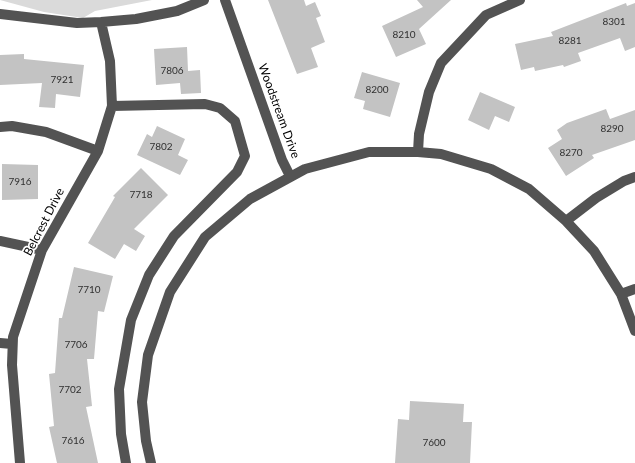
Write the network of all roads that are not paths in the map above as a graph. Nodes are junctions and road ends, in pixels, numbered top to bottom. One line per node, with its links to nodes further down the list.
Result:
1 (204, 0): 5 (street)
2 (225, 0): 10 (street, Woodstream Drive)
3 (520, 0): 9 (street)
4 (0, 14): 5 (street)
5 (101, 22): 6 (street, Belcrest Drive)
6 (112, 106): 8 (street, Belcrest Drive); 21 (street)
7 (0, 127): 8 (street)
8 (98, 151): 14 (street, Belcrest Drive)
9 (418, 152): 10 (street); 12 (street)
10 (290, 176): 22 (street, Woodstream Drive)
11 (635, 177): 12 (street)
12 (566, 221): 16 (street)
13 (0, 241): 14 (street)
14 (42, 250): 19 (street, Belcrest Drive)
15 (635, 289): 16 (street)
16 (621, 294): 17 (street)
17 (635, 331)
18 (0, 343): 19 (street)
19 (12, 344): 20 (street, Belcrest Drive)
20 (20, 463)
21 (126, 463)
22 (151, 463)

